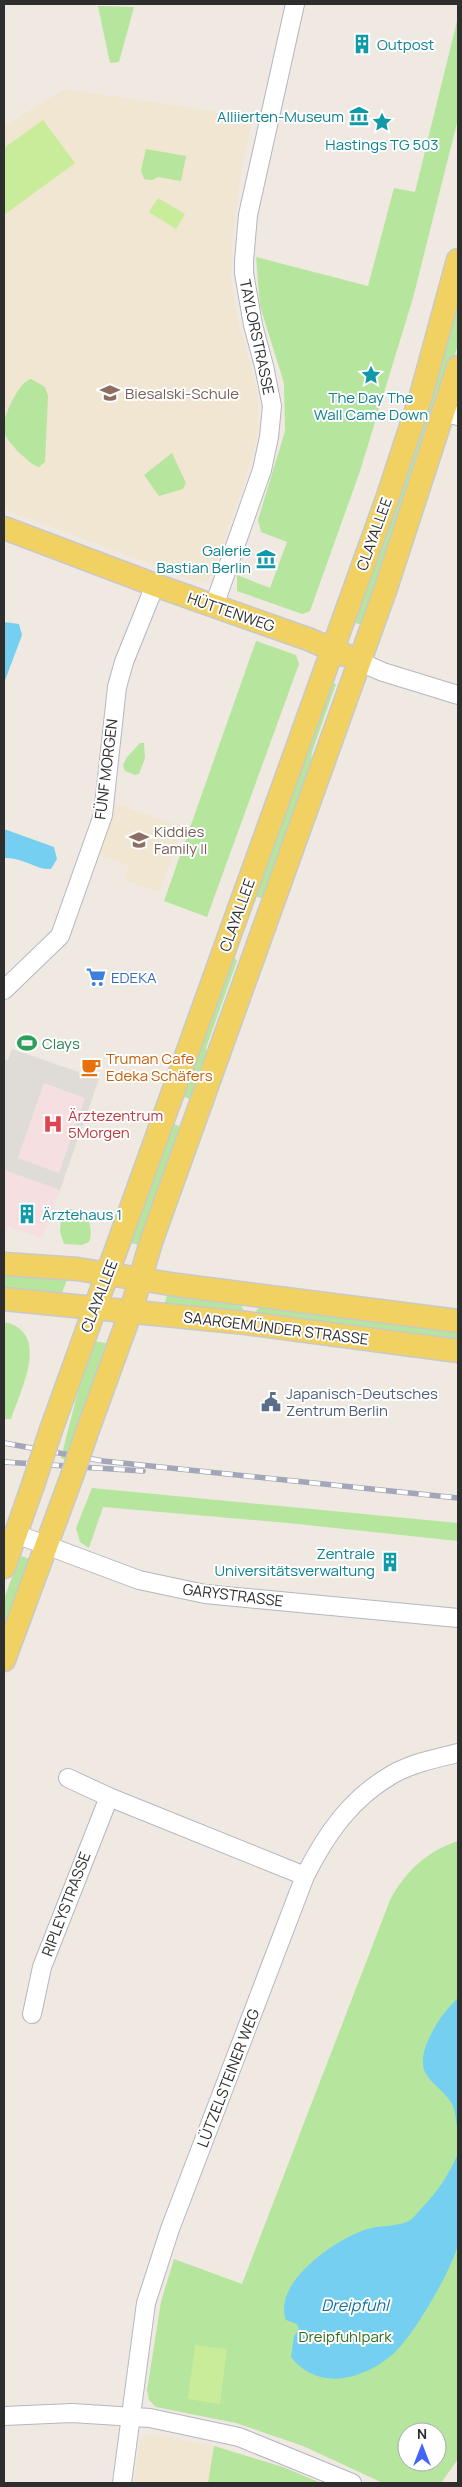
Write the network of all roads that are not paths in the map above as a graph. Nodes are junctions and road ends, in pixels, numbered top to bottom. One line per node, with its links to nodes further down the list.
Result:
1 (295, 4): 7 (street, TAYLORSTRASSE)
2 (458, 260): 8 (main road, CLAYALLEE)
3 (458, 367): 4 (main road, CLAYALLEE)
4 (452, 415): 9 (main road, CLAYALLEE)
5 (4, 528): 6 (main road, HÜTTENWEG)
6 (155, 585): 7 (main road, HÜTTENWEG); 11 (street, FÜNF MORGEN)
7 (214, 606): 8 (main road, HÜTTENWEG)
8 (333, 649): 9 (main road, HÜTTENWEG); 13 (main road, CLAYALLEE)
9 (360, 662): 10 (street, HÜTTENWEG); 14 (main road, CLAYALLEE)
10 (458, 694)
11 (4, 990)
12 (4, 1264): 13 (main road, SAARGEMÜNDER STRASSE)
13 (108, 1273): 14 (main road, SAARGEMÜNDER STRASSE); 16 (main road, CLAYALLEE)
14 (141, 1279): 17 (main road, CLAYALLEE); 18 (main road, SAARGEMÜNDER STRASSE)
15 (4, 1299): 16 (main road, SAARGEMÜNDER STRASSE)
16 (94, 1309): 17 (main road, SAARGEMÜNDER STRASSE); 20 (main road, CLAYALLEE, bridge)
17 (131, 1312): 19 (main road, SAARGEMÜNDER STRASSE); 21 (main road, CLAYALLEE, bridge)
18 (458, 1321)
19 (458, 1351)
20 (16, 1534): 21 (street, GARYSTRASSE); 22 (main road, CLAYALLEE)
21 (46, 1546): 23 (street, GARYSTRASSE); 24 (main road, CLAYALLEE)
22 (4, 1567)
23 (458, 1618)
24 (4, 1660)
25 (458, 1753): 28 (street, LÜTZELSTEINER WEG)
26 (68, 1778): 27 (street)
27 (109, 1797): 28 (street); 29 (street, RIPLEYSTRASSE)
28 (305, 1876): 31 (street, LÜTZELSTEINER WEG)
29 (32, 2014)
30 (4, 2416): 31 (street)
31 (130, 2416): 32 (street, LÜTZELSTEINER WEG); 33 (street)
32 (122, 2483)
33 (352, 2483)

